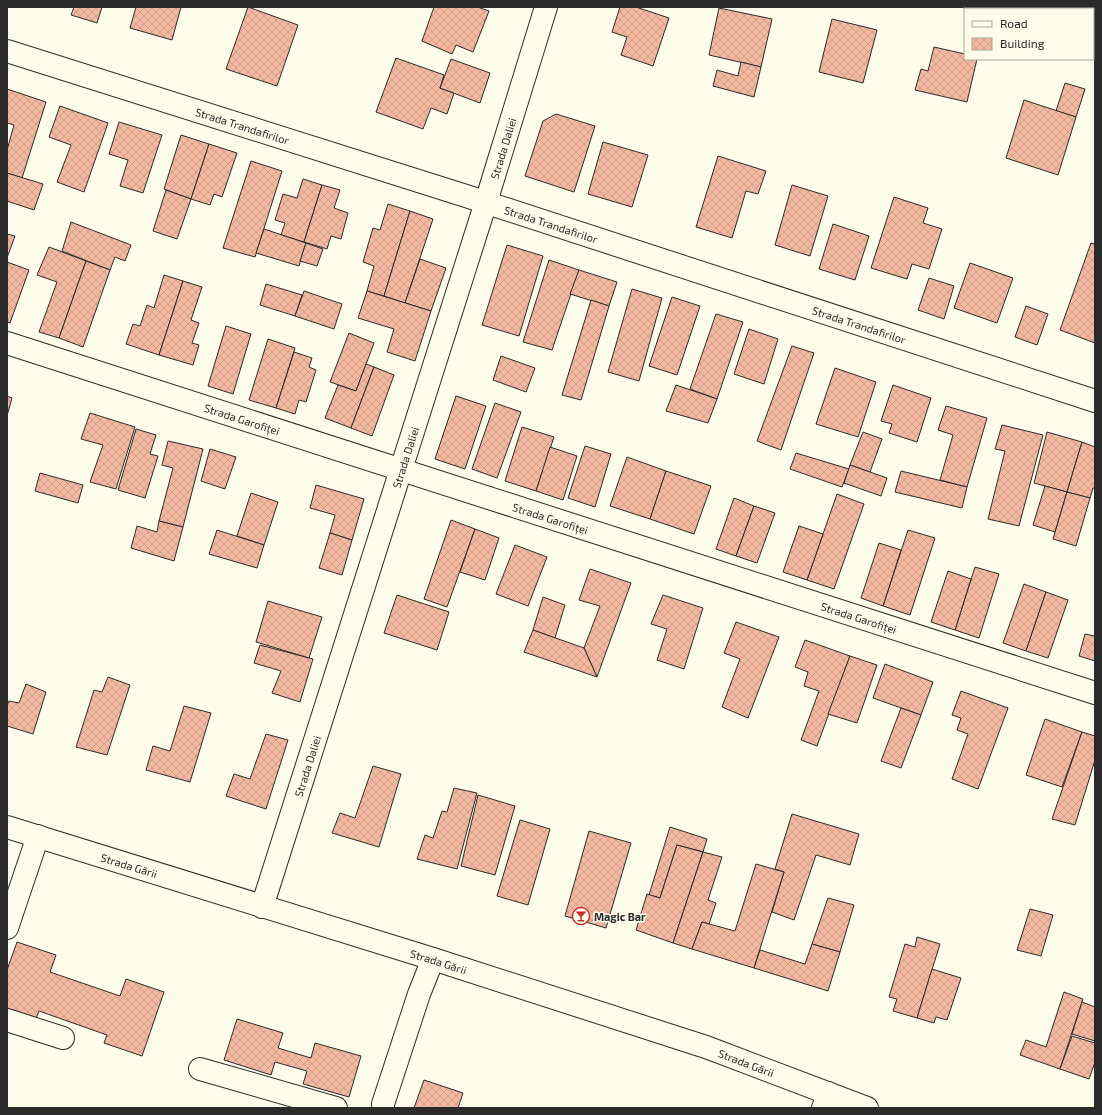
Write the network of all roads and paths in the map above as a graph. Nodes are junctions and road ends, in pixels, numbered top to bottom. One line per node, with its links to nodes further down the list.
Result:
1 (546, 7): 3 (street, Strada Daliei)
2 (7, 51): 3 (street, Strada Trandafirilor)
3 (486, 202): 5 (street, Strada Trandafirilor); 6 (street, Strada Daliei)
4 (7, 343): 6 (street, Strada Garofiței)
5 (1095, 401)
6 (401, 470): 7 (street, Strada Garofiței); 10 (street, Strada Daliei)
7 (1095, 693)
8 (7, 827): 9 (street, Strada Gării)
9 (38, 836): 10 (street, Strada Gării); 11 (street)
10 (262, 907): 12 (street, Strada Gării)
11 (7, 928)
12 (433, 959): 16 (street, Strada Gării); 18 (street)
13 (7, 1020): 14 (street)
14 (64, 1038)
15 (200, 1069): 17 (street)
16 (826, 1101): 19 (street, Strada Gării)
17 (336, 1108)
18 (383, 1108)
19 (867, 1108)

